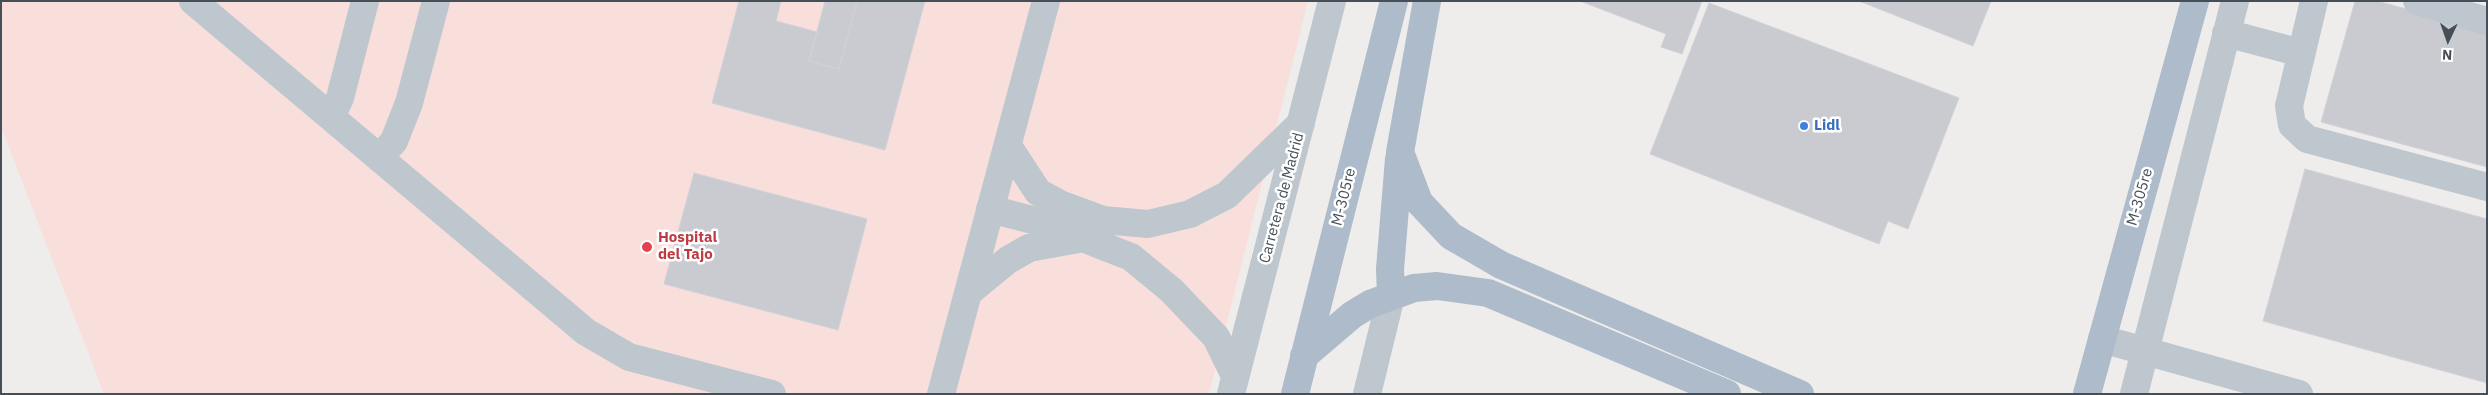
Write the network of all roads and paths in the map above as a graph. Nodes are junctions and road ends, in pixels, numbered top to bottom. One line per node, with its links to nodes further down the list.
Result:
1 (193, 1): 15 (lane)
2 (366, 1): 15 (lane)
3 (436, 1): 19 (lane)
4 (1046, 1): 17 (lane)
5 (1332, 1): 16 (lane, Carretera de Madrid)
6 (1394, 1): 27 (main road, M-305re)
7 (1427, 1): 18 (main road)
8 (2195, 1): 25 (main road, M-305re)
9 (2235, 1): 13 (lane)
10 (2314, 1): 14 (lane)
11 (2417, 1): 12 (lane)
12 (2487, 21)
13 (2226, 33): 14 (lane); 26 (lane)
14 (2301, 53): 20 (lane)
15 (332, 117): 19 (lane)
16 (1302, 122): 17 (lane); 29 (lane, Carretera de Madrid)
17 (1008, 146): 21 (lane)
18 (1400, 152): 24 (main road); 35 (main road)
19 (379, 158): 30 (lane)
20 (2487, 187)
21 (990, 209): 22 (lane); 23 (lane)
22 (1086, 238): 23 (lane); 29 (lane)
23 (969, 292): 31 (lane)
24 (1391, 296): 27 (main road); 33 (lane); 34 (main road)
25 (2102, 339): 26 (lane); 28 (main road, M-305re)
26 (2146, 352): 37 (lane); 38 (lane)
27 (1304, 356): 32 (main road, M-305re)
28 (2090, 382): 36 (main road)
29 (1233, 385)
30 (772, 394)
31 (941, 394)
32 (1294, 394)
33 (1366, 394)
34 (1727, 394)
35 (1800, 394)
36 (2074, 394)
37 (2134, 394)
38 (2299, 394)

